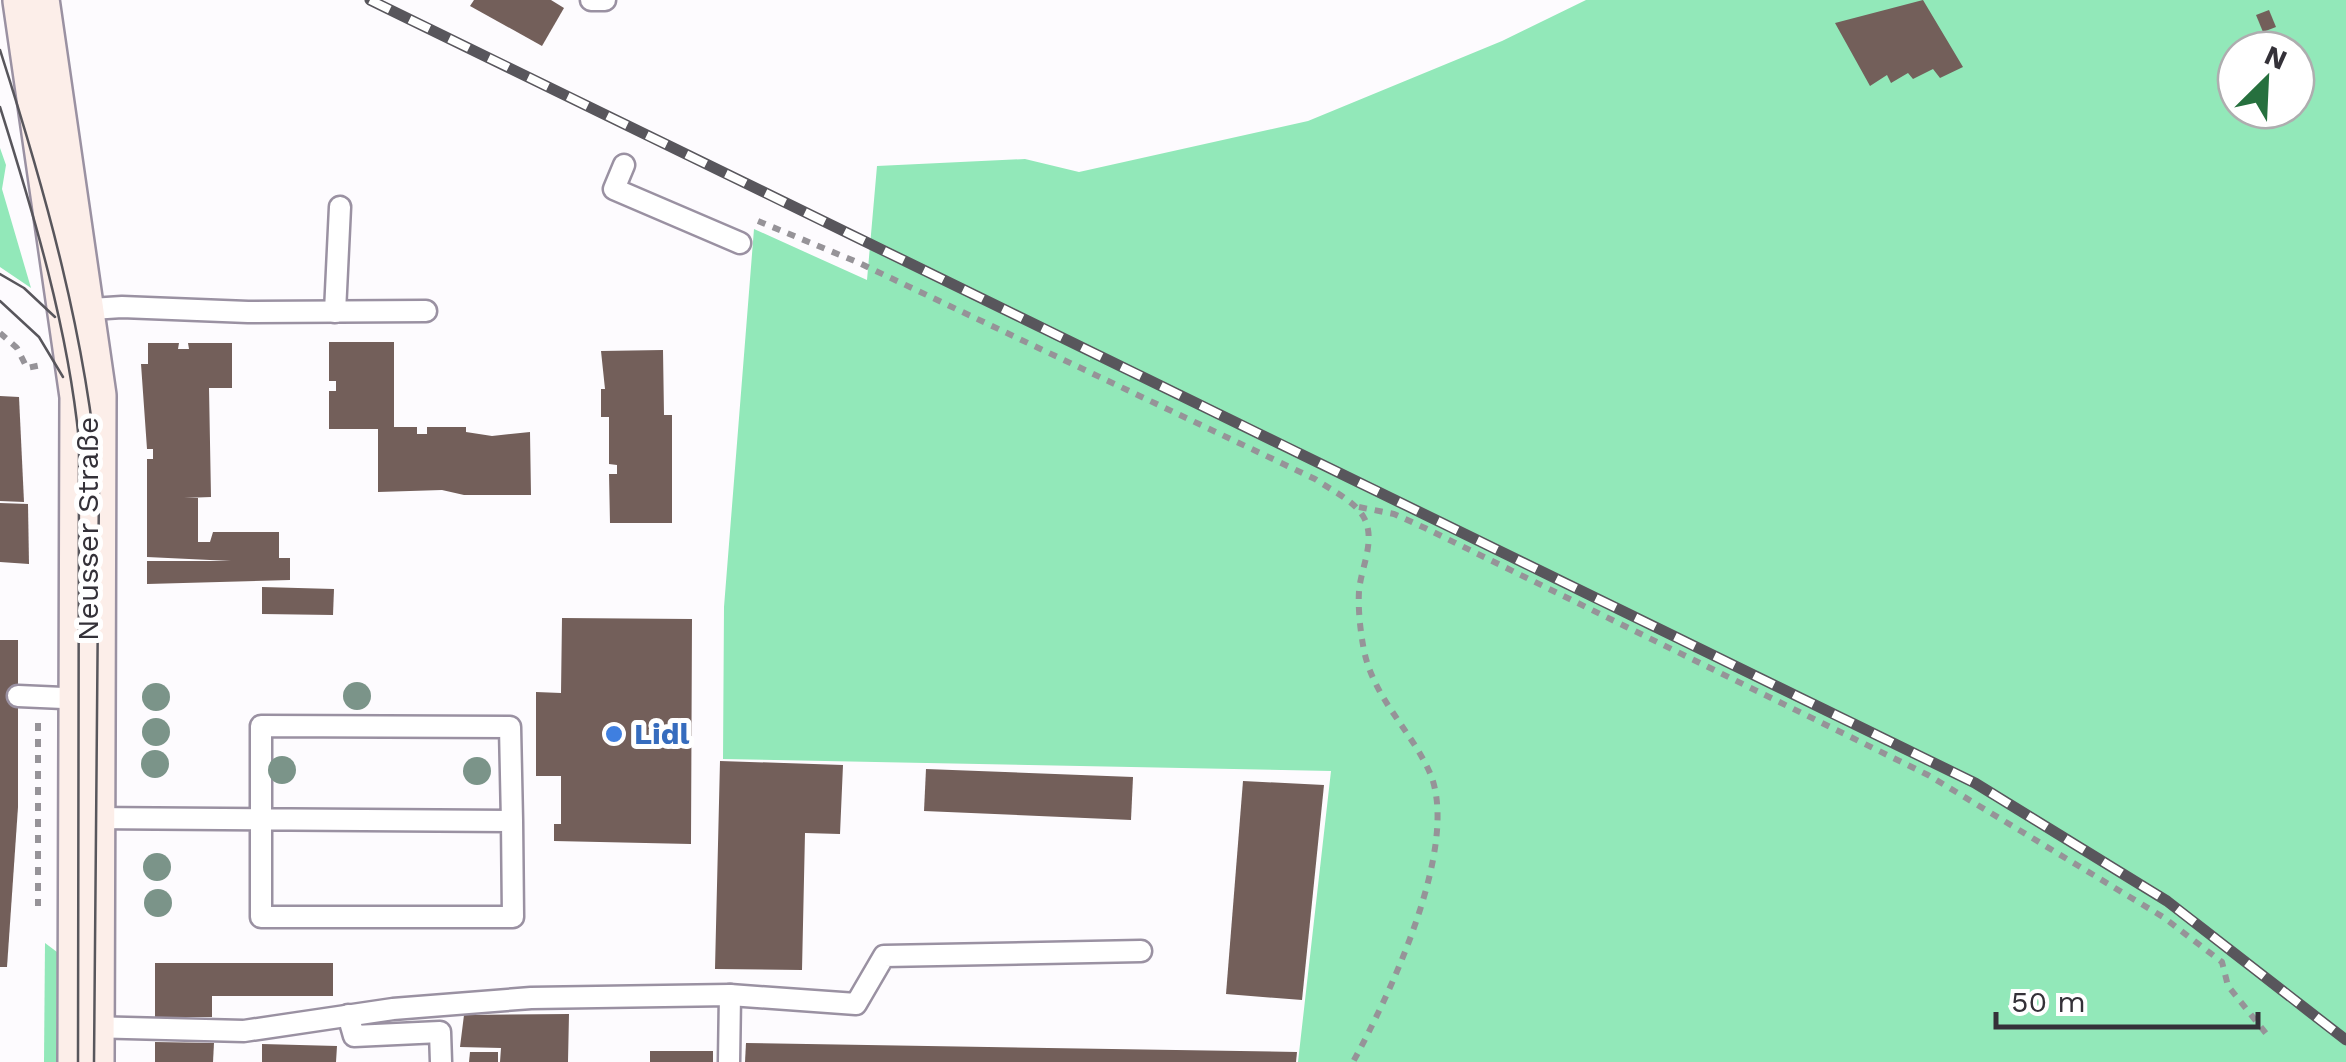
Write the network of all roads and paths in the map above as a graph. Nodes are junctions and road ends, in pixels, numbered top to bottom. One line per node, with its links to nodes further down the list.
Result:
1 (31, 0): 8 (main road, Neusser Straße)
2 (591, 0): 3 (lane)
3 (605, 0)
4 (624, 165): 7 (lane)
5 (340, 207): 10 (lane)
6 (753, 220): 13 (path)
7 (740, 244)
8 (74, 310): 10 (lane); 14 (main road, Neusser Straße)
9 (426, 311): 10 (lane)
10 (335, 312)
11 (0, 333): 12 (path)
12 (27, 368)
13 (1356, 507): 22 (path); 26 (path)
14 (48, 697): 15 (main road, Neusser Straße); 18 (path)
15 (87, 818): 16 (lane); 23 (main road, Neusser Straße)
16 (259, 820): 17 (lane); 17 (lane); 17 (lane)
17 (512, 821)
18 (38, 913)
19 (1141, 951): 20 (lane)
20 (730, 996): 21 (lane); 25 (lane)
21 (348, 1015): 23 (lane); 24 (lane)
22 (2268, 1036)
23 (86, 1044)
24 (441, 1062)
25 (729, 1062)
26 (1352, 1062)

